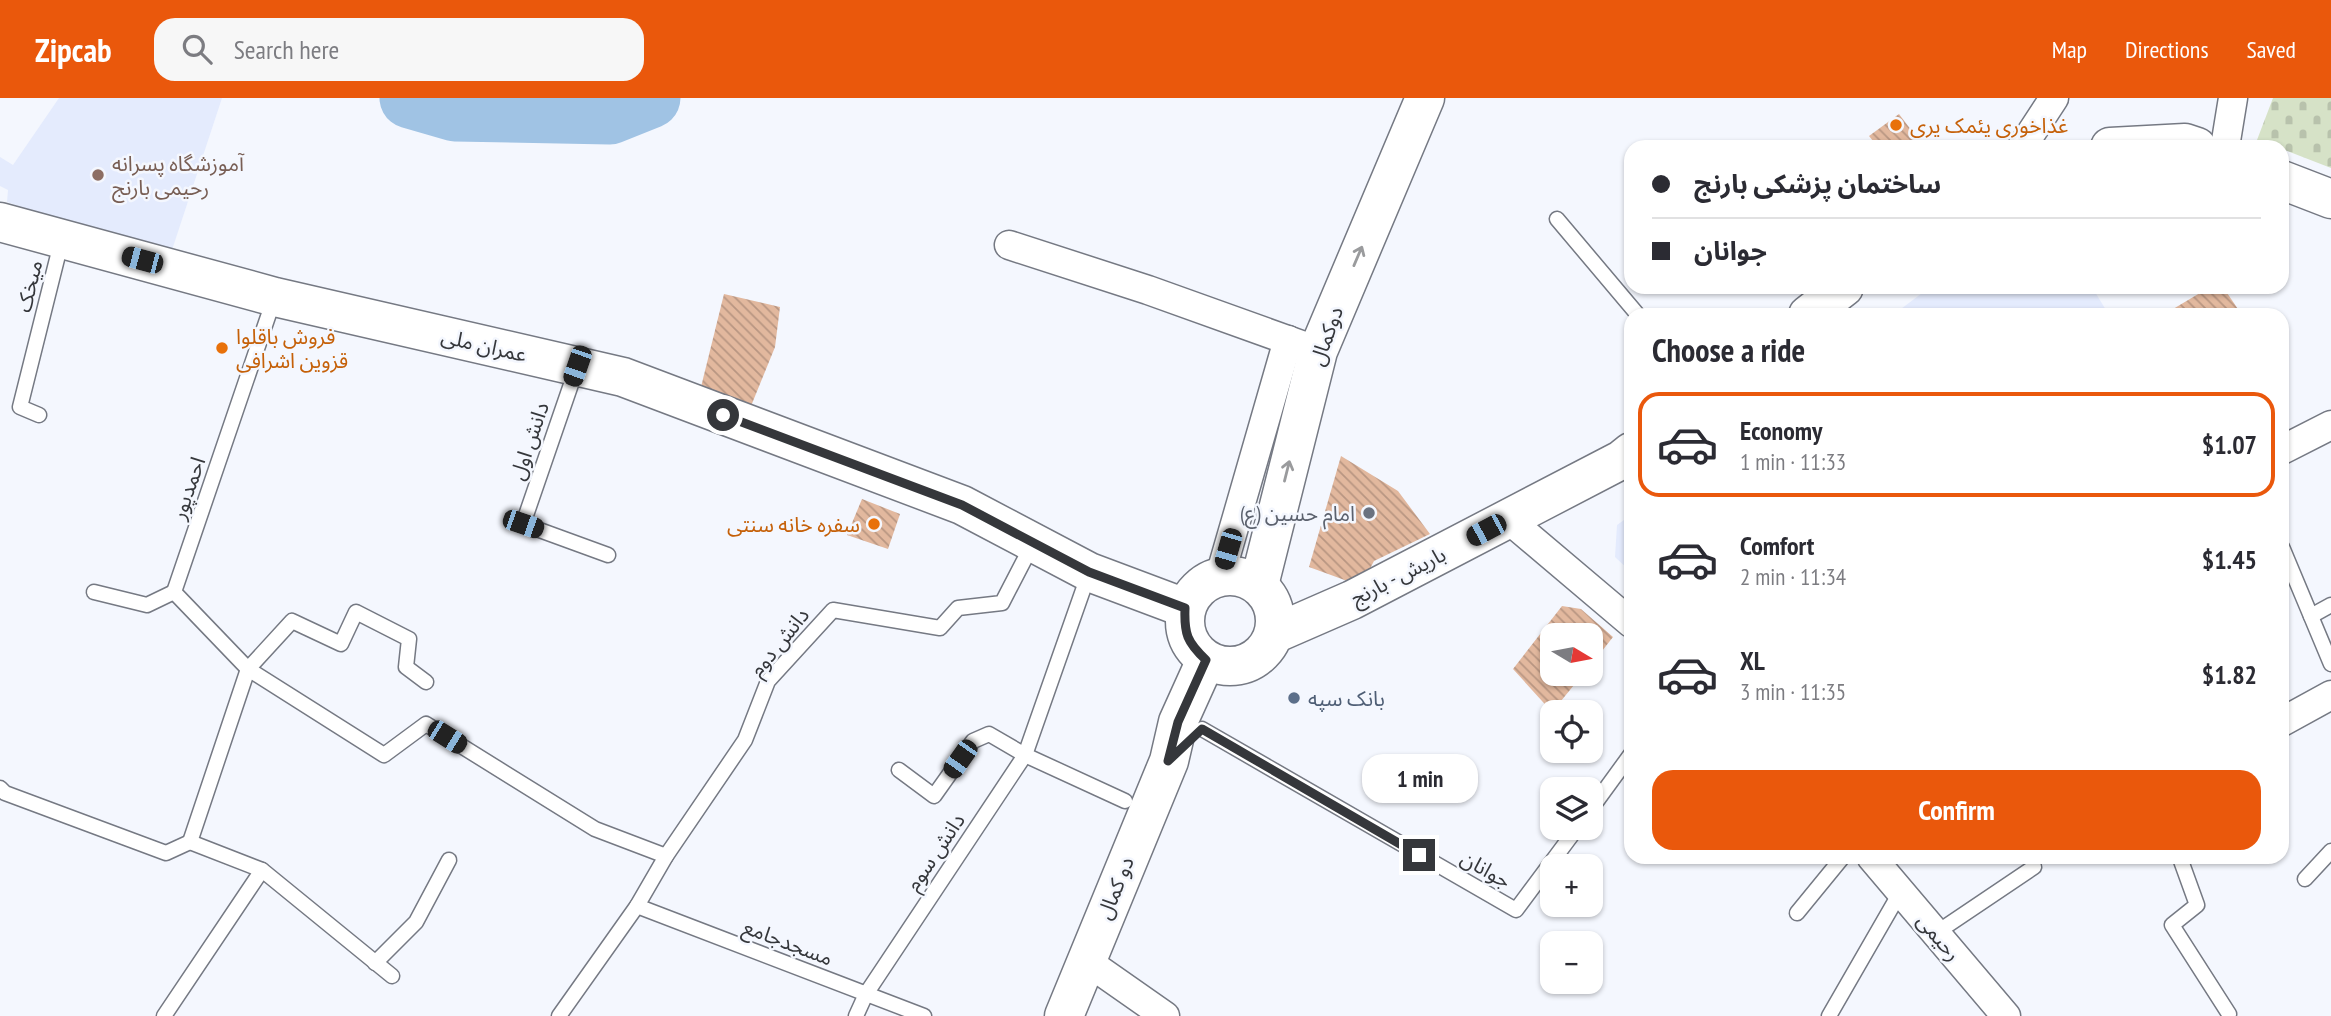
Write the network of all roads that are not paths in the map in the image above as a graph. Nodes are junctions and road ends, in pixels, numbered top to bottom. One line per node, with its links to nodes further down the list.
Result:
1 (1425, 98): 16 (main road, دوکمال, one-way to 1)
2 (2054, 98): 4 (street)
3 (2233, 98): 5 (street)
4 (2027, 140)
5 (2226, 140)
6 (2289, 183): 7 (main road)
7 (2331, 199)
8 (1558, 219): 14 (lane)
9 (0, 222): 10 (main road, عمران ملی)
10 (62, 238): 13 (main road, عمران ملی); 18 (lane, میخک)
11 (1009, 245): 16 (street)
12 (1835, 294): 15 (main road)
13 (275, 298): 17 (main road, عمران ملی); 30 (lane, احمدپور)
14 (1632, 308)
15 (1817, 308)
16 (1303, 345): 27 (street); 28 (main road, دوکمال, one-way to 16)
17 (577, 366): 23 (main road, عمران ملی); 24 (lane, دانش اول)
18 (39, 415)
19 (2331, 425): 20 (street)
20 (2289, 446)
21 (1624, 458): 22 (main road, باریش - بارنج)
22 (1508, 519): 34 (street); 35 (main road, باریش - بارنج)
23 (1034, 543): 26 (main road, عمران ملی); 53 (lane, دانش دوم)
24 (608, 555)
25 (2289, 563): 33 (lane)
26 (1089, 572): 32 (main road, عمران ملی); 43 (lane, دانش سوم)
27 (1220, 576): 28 (main road); 32 (main road)
28 (1259, 585): 35 (main road)
29 (94, 592): 30 (lane)
30 (174, 592): 38 (lane)
31 (2331, 605): 33 (lane)
32 (1185, 608): 36 (main road)
33 (2311, 615): 37 (lane)
34 (1624, 617)
35 (1274, 634): 36 (main road)
36 (1218, 663): 42 (main road, دو کمال); 44 (main road, دو کمال)
37 (2331, 664)
38 (247, 669): 39 (lane); 51 (lane); 53 (lane)
39 (426, 682)
40 (2331, 695): 41 (street)
41 (2289, 718)
42 (1202, 729): 44 (main road, دو کمال); 50 (lane, جوانان)
43 (1025, 755): 46 (lane); 49 (lane); 68 (lane, دانش سوم)
44 (1168, 761): 65 (main road, دو کمال)
45 (1624, 764): 48 (lane)
46 (899, 770)
47 (0, 788): 51 (lane)
48 (1603, 792)
49 (1125, 801)
50 (1568, 840)
51 (190, 842): 59 (lane)
52 (2331, 851): 60 (lane)
53 (666, 856): 62 (lane, دانش دوم)
54 (449, 860): 66 (lane)
55 (1837, 864): 63 (lane)
56 (1877, 864): 61 (street, رحیمی)
57 (2182, 864): 69 (lane)
58 (2034, 867): 64 (lane)
59 (262, 870): 66 (lane); 70 (lane)
60 (2305, 878)
61 (1901, 891): 64 (street, رحیمی); 76 (lane)
62 (637, 906): 68 (lane, مسجدجامع); 71 (lane, دانش دوم)
63 (1797, 913)
64 (1936, 933): 77 (street, رحیمی)
65 (1085, 960): 74 (main road, دو کمال); 75 (street)
66 (376, 963): 67 (lane)
67 (392, 976)
68 (866, 994): 72 (lane, دانش سوم); 73 (lane, مسجدجامع)
69 (2229, 1015)
70 (164, 1016)
71 (559, 1016)
72 (856, 1016)
73 (924, 1016)
74 (1064, 1016)
75 (1165, 1016)
76 (1829, 1016)
77 (2006, 1016)

